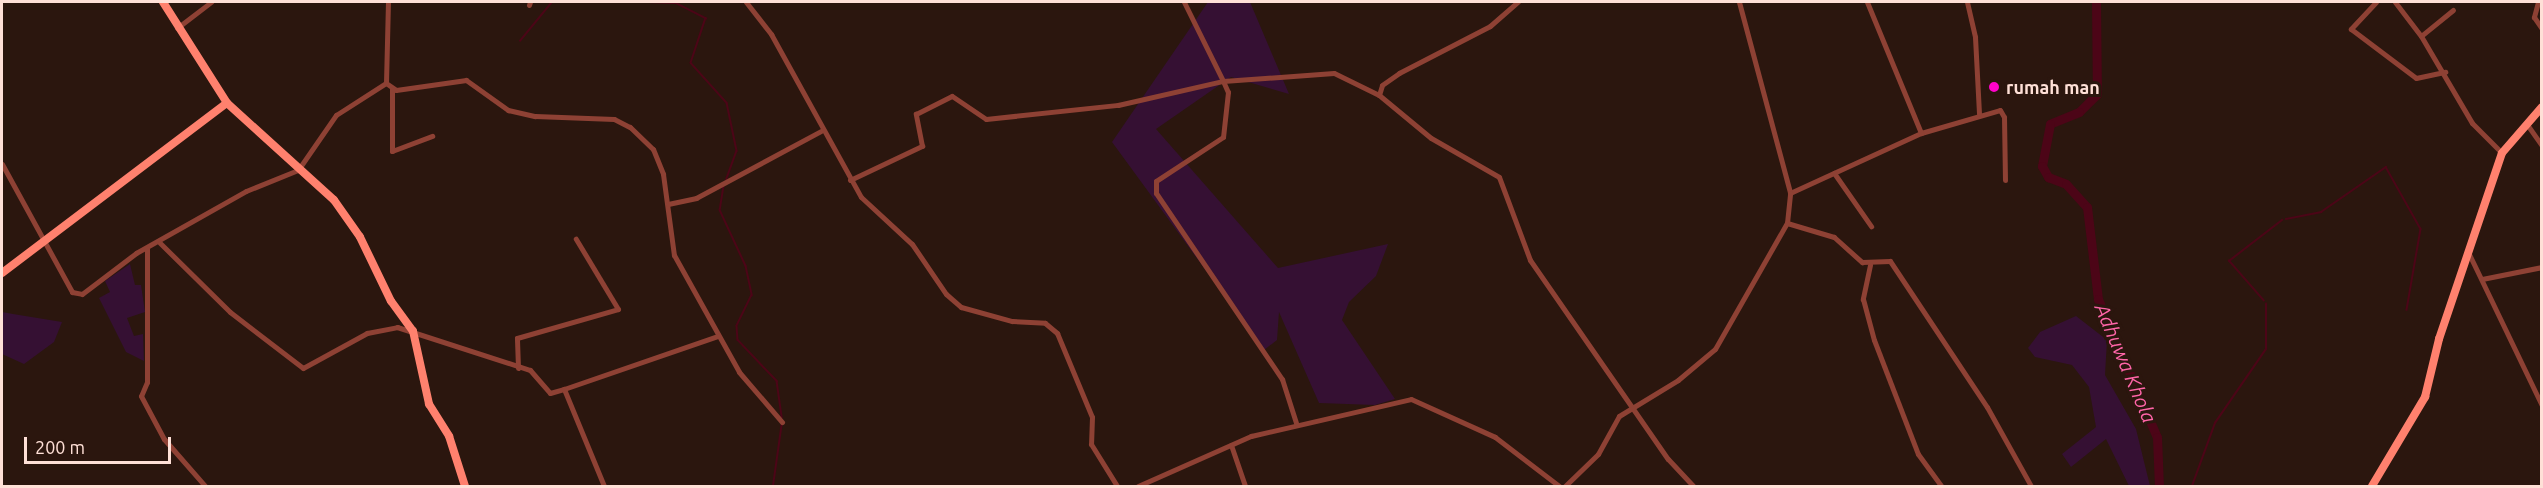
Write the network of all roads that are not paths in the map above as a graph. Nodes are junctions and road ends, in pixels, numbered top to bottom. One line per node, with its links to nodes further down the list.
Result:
1 (164, 2): 14 (street)
2 (211, 2): 14 (street)
3 (388, 2): 19 (street)
4 (746, 2): 26 (street)
5 (1184, 2): 18 (street)
6 (1518, 2): 21 (street)
7 (1739, 2): 36 (street)
8 (1867, 2): 27 (street)
9 (1967, 2): 24 (street)
10 (2376, 2): 17 (street)
11 (2395, 2): 16 (street)
12 (2538, 2): 15 (street)
13 (2453, 10): 16 (street)
14 (176, 28): 22 (street)
15 (2541, 29)
16 (2421, 36): 17 (street)
17 (2445, 72): 30 (street)
18 (1223, 81): 21 (street); 34 (street); 56 (street)
19 (386, 83): 20 (street); 32 (street)
20 (392, 89): 28 (street); 37 (street)
21 (1379, 95): 53 (street)
22 (227, 103): 32 (street); 41 (street)
23 (2541, 107): 25 (street)
24 (1979, 114): 27 (street); 35 (street)
25 (2526, 123): 29 (street); 30 (street)
26 (821, 131): 34 (street); 37 (street)
27 (1921, 133): 33 (street)
28 (432, 136)
29 (2541, 146)
30 (2502, 153): 44 (street)
31 (2, 164): 41 (street)
32 (298, 166): 42 (street); 49 (street)
33 (1834, 173): 36 (street); 39 (street)
34 (850, 180): 61 (street)
35 (2005, 180)
36 (1790, 193): 38 (street)
37 (668, 204): 50 (street)
38 (1787, 224): 45 (street); 53 (street)
39 (1871, 226)
40 (576, 239): 51 (street)
41 (44, 243): 43 (street); 47 (street)
42 (160, 243): 43 (street); 49 (street)
43 (147, 248): 58 (street)
44 (2469, 254): 48 (street); 69 (street)
45 (1870, 265): 67 (street); 68 (street)
46 (2541, 267): 48 (street)
47 (2, 273)
48 (2482, 279): 54 (street)
49 (413, 331): 51 (street); 59 (street)
50 (718, 336): 52 (street); 55 (street)
51 (518, 368): 52 (street)
52 (564, 389): 60 (street)
53 (1633, 406): 65 (street); 66 (street)
54 (2541, 406)
55 (782, 422)
56 (1296, 423): 57 (street); 64 (street)
57 (1231, 445): 62 (street); 63 (street)
58 (205, 486)
59 (465, 486)
60 (604, 486)
61 (1117, 486)
62 (1138, 486)
63 (1245, 486)
64 (1559, 486)
65 (1565, 486)
66 (1693, 486)
67 (1941, 486)
68 (2031, 486)
69 (2372, 486)

